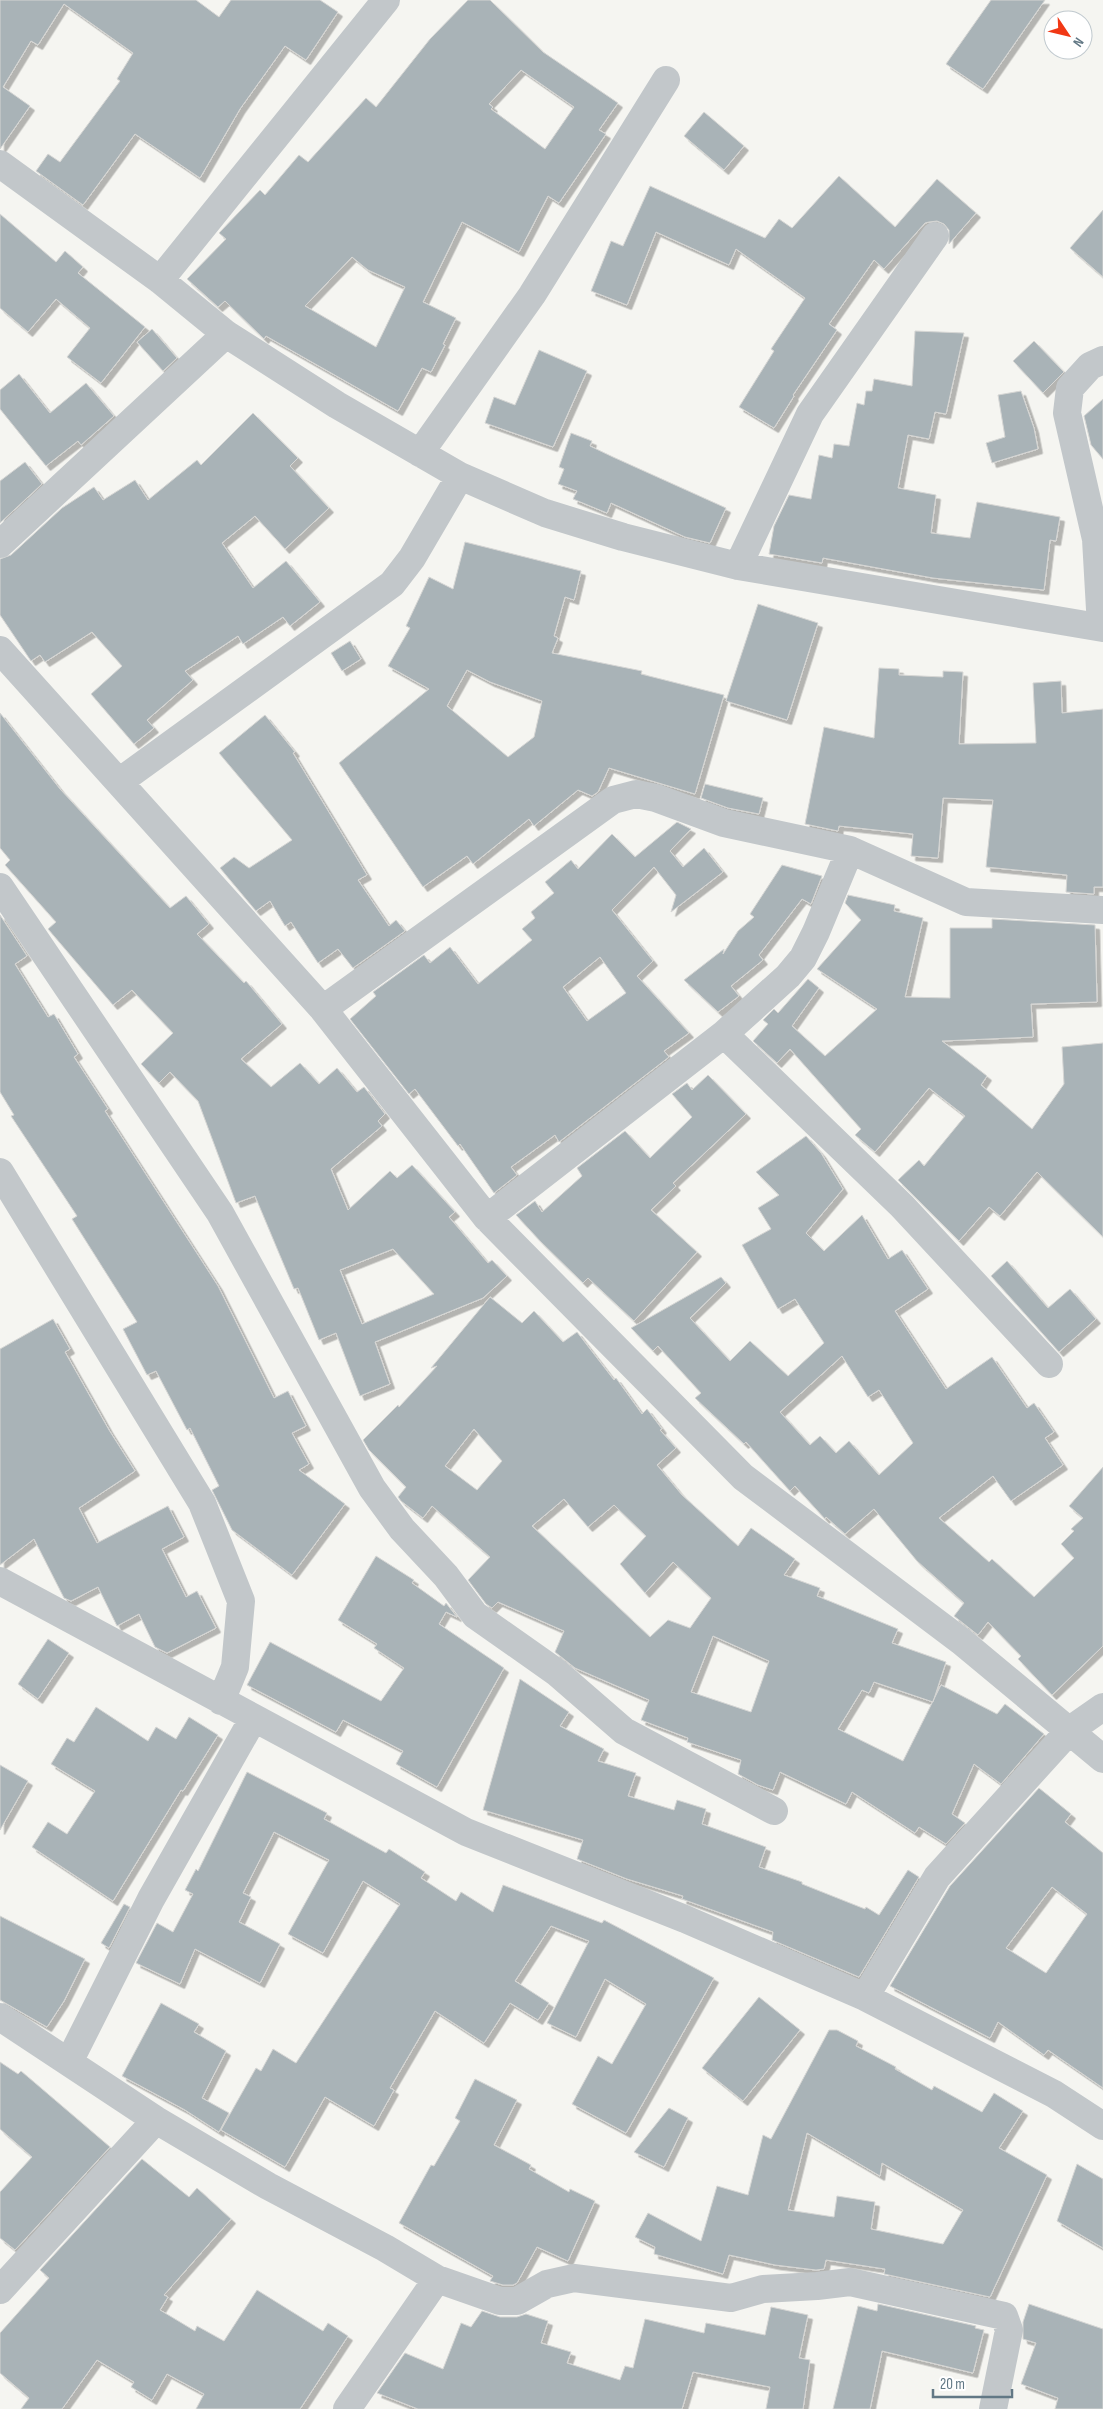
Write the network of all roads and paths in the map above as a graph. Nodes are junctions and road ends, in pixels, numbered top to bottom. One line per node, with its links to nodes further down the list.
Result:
1 (386, 0): 5 (street)
2 (666, 80): 8 (street)
3 (0, 164): 5 (street)
4 (935, 236): 11 (street)
5 (160, 280): 6 (street)
6 (226, 334): 8 (street); 10 (street)
7 (1103, 360): 12 (street)
8 (420, 453): 9 (street)
9 (460, 476): 11 (street); 14 (street)
10 (0, 544)
11 (738, 566): 12 (street)
12 (1102, 628)
13 (0, 650): 14 (street)
14 (119, 782): 18 (street)
15 (850, 850): 17 (street); 18 (street); 19 (street)
16 (0, 888): 29 (street)
17 (1103, 910)
18 (323, 1008): 21 (street)
19 (724, 1034): 21 (street); 22 (street)
20 (0, 1172): 24 (street)
21 (487, 1218): 27 (street)
22 (1049, 1364)
23 (0, 1580): 24 (street)
24 (221, 1701): 26 (street)
25 (1103, 1707): 27 (street)
26 (252, 1718): 30 (street); 32 (street)
27 (1070, 1730): 28 (street); 30 (street)
28 (1103, 1759)
29 (774, 1811)
30 (866, 1996): 34 (street)
31 (0, 2017): 32 (street)
32 (69, 2062): 33 (street)
33 (156, 2120): 35 (street); 36 (street)
34 (1103, 2126)
35 (437, 2279): 37 (street); 38 (street)
36 (0, 2290)
37 (352, 2408)
38 (993, 2409)

